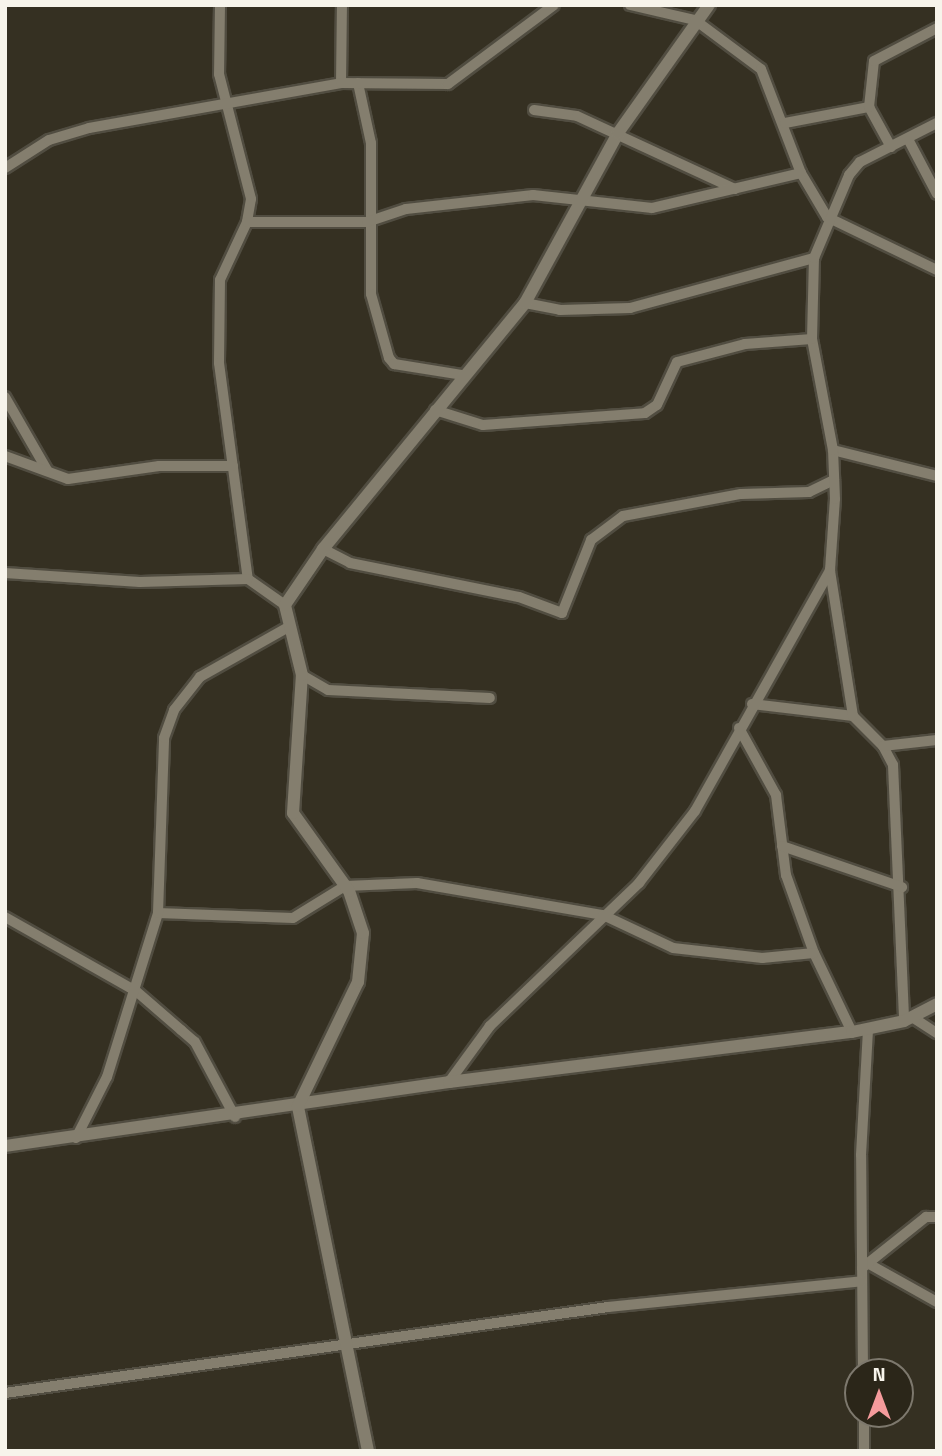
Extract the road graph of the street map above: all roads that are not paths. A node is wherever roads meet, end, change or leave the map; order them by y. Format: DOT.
graph roads {
  1 [pos="220,5"];
  2 [pos="342,5"];
  3 [pos="554,5"];
  4 [pos="631,5"];
  5 [pos="709,5"];
  6 [pos="695,20"];
  7 [pos="937,28"];
  8 [pos="341,83"];
  9 [pos="358,83"];
  10 [pos="230,101"];
  11 [pos="869,107"];
  12 [pos="534,110"];
  13 [pos="785,123"];
  14 [pos="937,123"];
  15 [pos="618,133"];
  16 [pos="908,139"];
  17 [pos="891,147"];
  18 [pos="5,168"];
  19 [pos="801,173"];
  20 [pos="735,189"];
  21 [pos="937,194"];
  22 [pos="578,199"];
  23 [pos="827,217"];
  24 [pos="247,222"];
  25 [pos="367,222"];
  26 [pos="814,258"];
  27 [pos="937,270"];
  28 [pos="525,303"];
  29 [pos="812,339"];
  30 [pos="463,375"];
  31 [pos="5,397"];
  32 [pos="435,410"];
  33 [pos="833,450"];
  34 [pos="5,456"];
  35 [pos="937,462"];
  36 [pos="233,466"];
  37 [pos="47,470"];
  38 [pos="934,475"];
  39 [pos="834,480"];
  40 [pos="323,549"];
  41 [pos="830,570"];
  42 [pos="5,573"];
  43 [pos="248,579"];
  44 [pos="285,605"];
  45 [pos="290,626"];
  46 [pos="302,675"];
  47 [pos="490,698"];
  48 [pos="752,704"];
  49 [pos="853,716"];
  50 [pos="739,728"];
  51 [pos="937,740"];
  52 [pos="883,746"];
  53 [pos="782,846"];
  54 [pos="345,886"];
  55 [pos="902,887"];
  56 [pos="158,913"];
  57 [pos="603,915"];
  58 [pos="5,917"];
  59 [pos="814,953"];
  60 [pos="136,991"];
  61 [pos="937,1004"];
  62 [pos="908,1019"];
  63 [pos="868,1029"];
  64 [pos="852,1032"];
  65 [pos="937,1033"];
  66 [pos="449,1082"];
  67 [pos="298,1107"];
  68 [pos="235,1117"];
  69 [pos="76,1138"];
  70 [pos="5,1146"];
  71 [pos="937,1217"];
  72 [pos="865,1266"];
  73 [pos="862,1281"];
  74 [pos="937,1302"];
  75 [pos="345,1345"];
  76 [pos="863,1358"];
  77 [pos="5,1393"];
  78 [pos="864,1428"];
  79 [pos="368,1451"];
  80 [pos="864,1451"];
  1 -- 10 [label="street"];
  2 -- 8 [label="street"];
  3 -- 9 [label="street"];
  4 -- 6 [label="street"];
  5 -- 6 [label="street"];
  6 -- 13 [label="street"];
  6 -- 15 [label="street"];
  7 -- 11 [label="street"];
  8 -- 9 [label="street"];
  8 -- 10 [label="street"];
  9 -- 25 [label="street"];
  10 -- 18 [label="street"];
  10 -- 24 [label="street"];
  11 -- 13 [label="street"];
  11 -- 17 [label="street"];
  12 -- 15 [label="street"];
  13 -- 19 [label="street"];
  14 -- 16 [label="street"];
  15 -- 20 [label="street"];
  15 -- 22 [label="street"];
  16 -- 17 [label="street"];
  16 -- 21 [label="street"];
  17 -- 23 [label="street"];
  19 -- 20 [label="street"];
  19 -- 23 [label="street"];
  20 -- 22 [label="street"];
  22 -- 25 [label="street"];
  22 -- 28 [label="street"];
  23 -- 26 [label="street"];
  23 -- 27 [label="street"];
  24 -- 25 [label="street"];
  24 -- 36 [label="street"];
  25 -- 30 [label="street"];
  26 -- 28 [label="street"];
  26 -- 29 [label="street"];
  28 -- 30 [label="street"];
  29 -- 32 [label="street"];
  29 -- 33 [label="street"];
  30 -- 32 [label="street"];
  31 -- 37 [label="street"];
  32 -- 40 [label="street"];
  33 -- 38 [label="street"];
  33 -- 39 [label="street"];
  34 -- 37 [label="street"];
  35 -- 38 [label="street"];
  36 -- 37 [label="street"];
  36 -- 43 [label="street"];
  39 -- 40 [label="street"];
  39 -- 41 [label="street"];
  40 -- 44 [label="street"];
  41 -- 48 [label="street"];
  41 -- 49 [label="street"];
  42 -- 43 [label="street"];
  43 -- 44 [label="street"];
  44 -- 45 [label="street"];
  45 -- 46 [label="street"];
  45 -- 56 [label="street"];
  46 -- 47 [label="street"];
  46 -- 54 [label="street"];
  48 -- 49 [label="street"];
  48 -- 50 [label="street"];
  49 -- 52 [label="street"];
  50 -- 53 [label="street"];
  50 -- 57 [label="street"];
  51 -- 52 [label="street"];
  52 -- 55 [label="street"];
  53 -- 55 [label="street"];
  53 -- 59 [label="street"];
  54 -- 56 [label="street"];
  54 -- 57 [label="street"];
  54 -- 67 [label="street"];
  55 -- 62 [label="street"];
  56 -- 60 [label="street"];
  57 -- 59 [label="street"];
  57 -- 66 [label="street"];
  58 -- 60 [label="street"];
  59 -- 64 [label="street"];
  60 -- 68 [label="street"];
  60 -- 69 [label="street"];
  61 -- 62 [label="street"];
  62 -- 63 [label="street"];
  62 -- 65 [label="street"];
  63 -- 64 [label="street"];
  63 -- 72 [label="street"];
  64 -- 66 [label="street"];
  66 -- 67 [label="street"];
  67 -- 68 [label="street"];
  67 -- 75 [label="street"];
  68 -- 69 [label="street"];
  69 -- 70 [label="street"];
  71 -- 72 [label="street"];
  72 -- 73 [label="street"];
  72 -- 74 [label="street"];
  73 -- 75 [label="street"];
  73 -- 76 [label="street"];
  75 -- 77 [label="street"];
  75 -- 79 [label="street"];
  78 -- 80 [label="street"];
}
